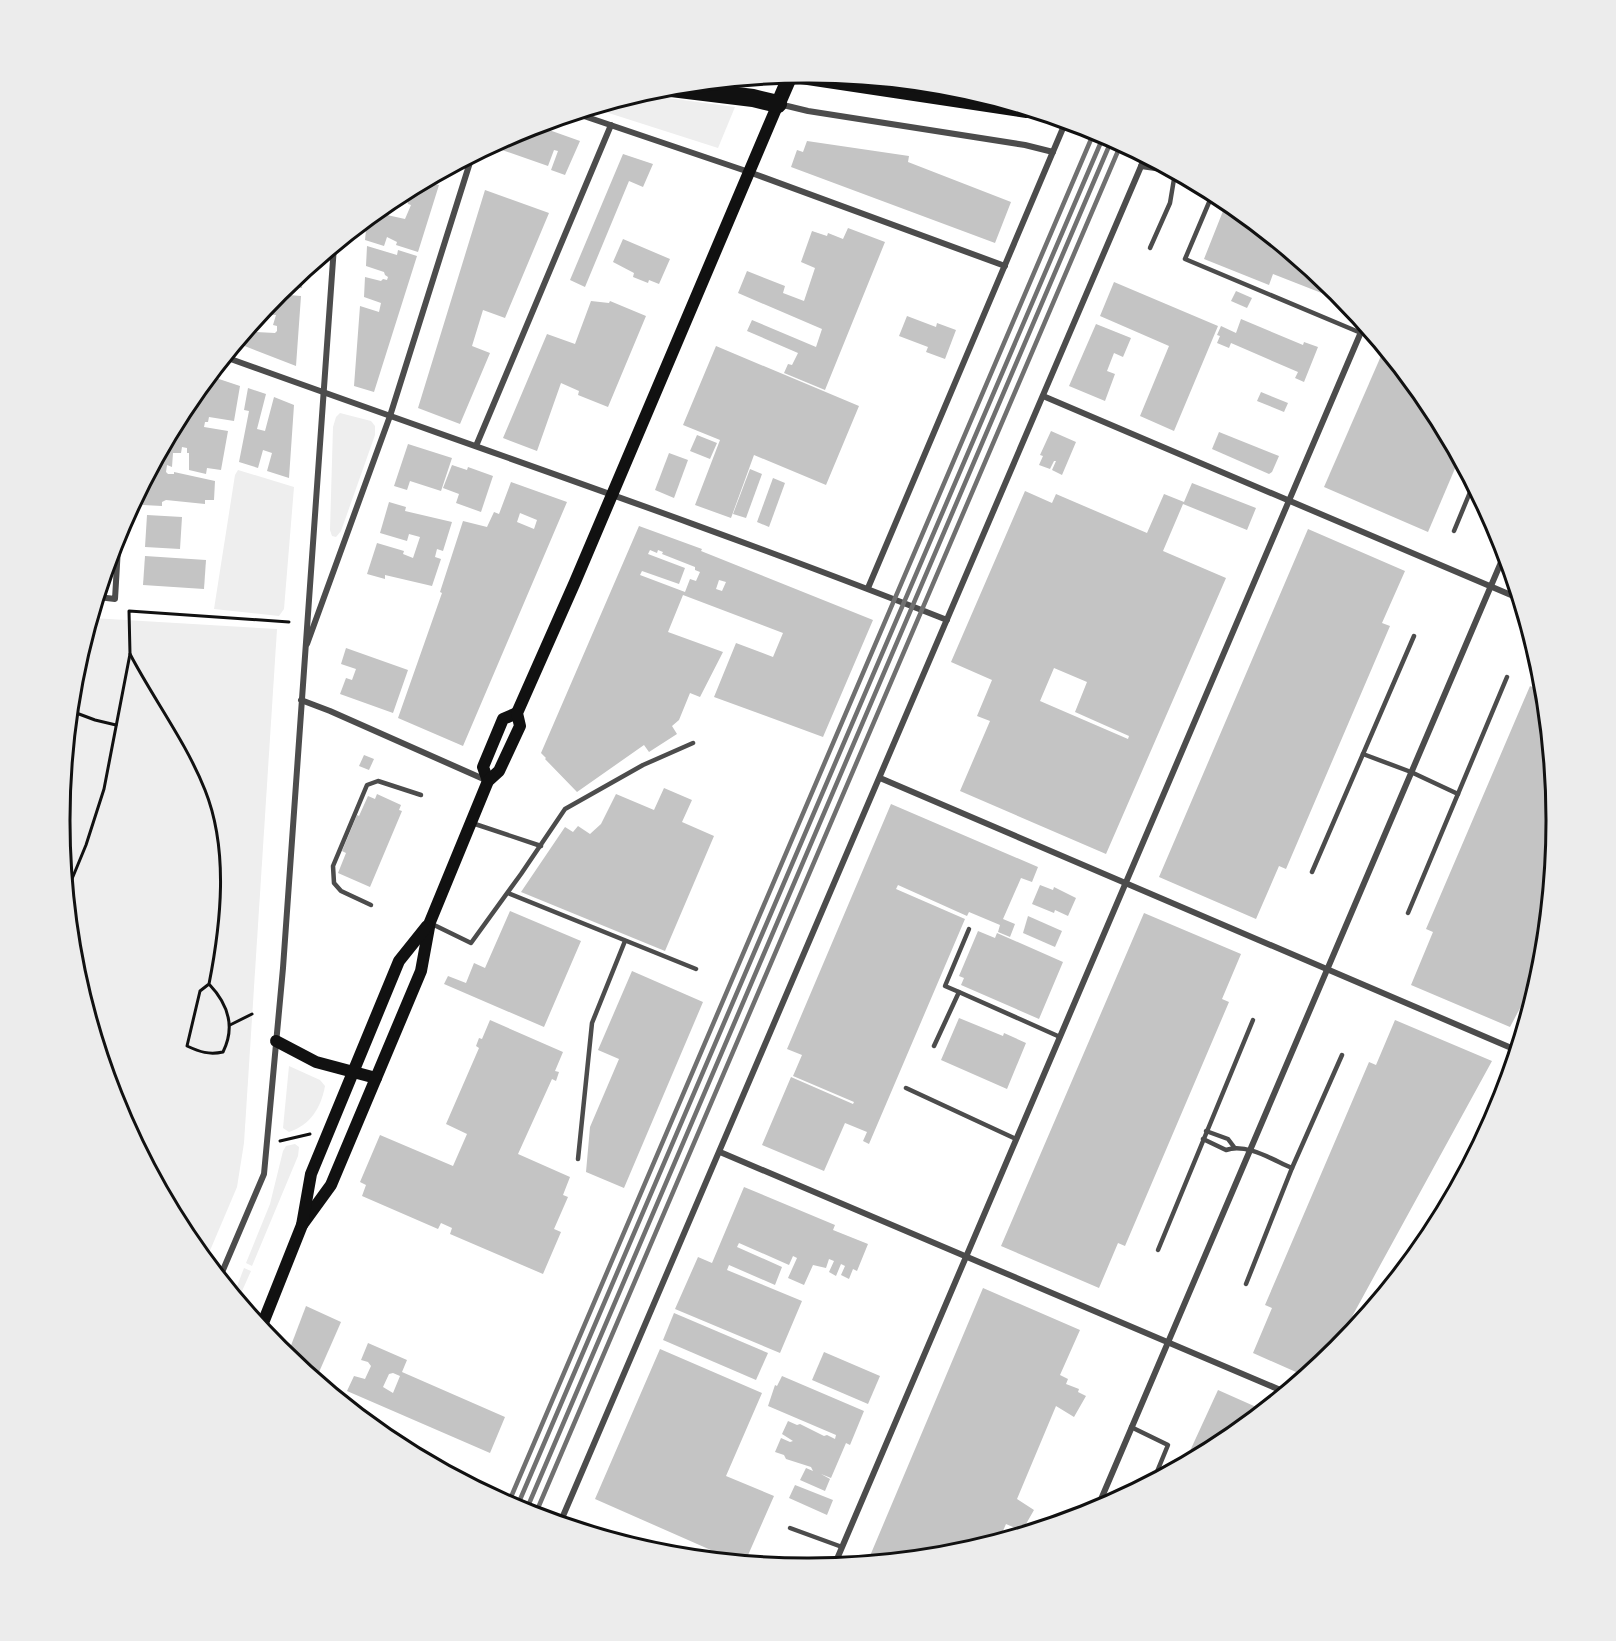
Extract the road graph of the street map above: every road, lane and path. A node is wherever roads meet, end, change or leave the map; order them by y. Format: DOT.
graph roads {
  1 [pos="788,84"];
  2 [pos="880,87"];
  3 [pos="698,91"];
  4 [pos="961,99"];
  5 [pos="778,104"];
  6 [pos="587,117"];
  7 [pos="611,125"];
  8 [pos="1063,129"];
  9 [pos="1053,152"];
  10 [pos="469,166"];
  11 [pos="1142,166"];
  12 [pos="1149,167"];
  13 [pos="749,172"];
  14 [pos="1174,180"];
  15 [pos="1209,202"];
  16 [pos="1150,248"];
  17 [pos="333,256"];
  18 [pos="1005,266"];
  19 [pos="1361,333"];
  20 [pos="233,360"];
  21 [pos="325,393"];
  22 [pos="1043,396"];
  23 [pos="390,416"];
  24 [pos="476,446"];
  25 [pos="612,494"];
  26 [pos="1469,494"];
  27 [pos="1289,501"];
  28 [pos="1454,531"];
  29 [pos="117,565"];
  30 [pos="1499,565"];
  31 [pos="1490,586"];
  32 [pos="868,588"];
  33 [pos="1509,594"];
  34 [pos="106,597"];
  35 [pos="947,620"];
  36 [pos="289,622"];
  37 [pos="1414,636"];
  38 [pos="304,651"];
  39 [pos="130,654"];
  40 [pos="1507,677"];
  41 [pos="301,700"];
  42 [pos="517,713"];
  43 [pos="79,714"];
  44 [pos="117,725"];
  45 [pos="693,742"];
  46 [pos="1363,754"];
  47 [pos="1411,772"];
  48 [pos="880,778"];
  49 [pos="488,781"];
  50 [pos="1458,794"];
  51 [pos="422,795"];
  52 [pos="472,823"];
  53 [pos="541,846"];
  54 [pos="1312,872"];
  55 [pos="73,877"];
  56 [pos="1125,884"];
  57 [pos="508,893"];
  58 [pos="371,904"];
  59 [pos="1408,913"];
  60 [pos="430,922"];
  61 [pos="969,929"];
  62 [pos="625,941"];
  63 [pos="696,969"];
  64 [pos="1327,970"];
  65 [pos="208,984"];
  66 [pos="959,992"];
  67 [pos="252,1014"];
  68 [pos="1253,1020"];
  69 [pos="230,1025"];
  70 [pos="1060,1037"];
  71 [pos="276,1041"];
  72 [pos="934,1046"];
  73 [pos="1509,1047"];
  74 [pos="1342,1055"];
  75 [pos="353,1072"];
  76 [pos="376,1078"];
  77 [pos="906,1088"];
  78 [pos="1206,1131"];
  79 [pos="310,1134"];
  80 [pos="1016,1139"];
  81 [pos="1203,1139"];
  82 [pos="280,1141"];
  83 [pos="1234,1147"];
  84 [pos="1250,1150"];
  85 [pos="720,1152"];
  86 [pos="578,1159"];
  87 [pos="1292,1168"];
  88 [pos="302,1225"];
  89 [pos="1158,1250"];
  90 [pos="966,1256"];
  91 [pos="223,1269"];
  92 [pos="1246,1284"];
  93 [pos="265,1318"];
  94 [pos="1168,1342"];
  95 [pos="1278,1389"];
  96 [pos="1131,1427"];
  97 [pos="1158,1469"];
  98 [pos="1102,1497"];
  99 [pos="563,1516"];
  100 [pos="790,1528"];
  101 [pos="842,1547"];
  102 [pos="838,1557"];
  1 -- 5 [label="main road"];
  2 -- 4 [label="highway"];
  3 -- 5 [label="highway"];
  5 -- 9 [label="street"];
  5 -- 13 [label="main road"];
  6 -- 7 [label="street"];
  7 -- 13 [label="street"];
  7 -- 24 [label="street"];
  8 -- 9 [label="street"];
  9 -- 18 [label="street"];
  10 -- 23 [label="street"];
  11 -- 12 [label="street"];
  11 -- 22 [label="street"];
  13 -- 18 [label="street"];
  13 -- 25 [label="main road"];
  14 -- 16 [label="lane"];
  15 -- 19 [label="lane"];
  17 -- 21 [label="street"];
  18 -- 32 [label="street"];
  19 -- 27 [label="street"];
  20 -- 21 [label="street"];
  21 -- 23 [label="street"];
  21 -- 38 [label="street"];
  22 -- 27 [label="street"];
  22 -- 35 [label="street"];
  23 -- 24 [label="street"];
  23 -- 38 [label="street"];
  24 -- 25 [label="street"];
  25 -- 32 [label="street"];
  25 -- 42 [label="main road"];
  26 -- 28 [label="lane"];
  27 -- 31 [label="street"];
  27 -- 56 [label="street"];
  29 -- 34 [label="street"];
  30 -- 31 [label="street"];
  31 -- 33 [label="street"];
  31 -- 47 [label="street"];
  32 -- 35 [label="street"];
  35 -- 48 [label="street"];
  36 -- 39 [label="path"];
  37 -- 46 [label="lane"];
  38 -- 41 [label="street"];
  39 -- 44 [label="path"];
  39 -- 65 [label="path"];
  40 -- 50 [label="lane"];
  41 -- 49 [label="street"];
  41 -- 71 [label="street"];
  42 -- 49 [label="main road"];
  42 -- 49 [label="main road"];
  43 -- 44 [label="path"];
  44 -- 55 [label="path"];
  45 -- 53 [label="lane"];
  46 -- 47 [label="lane"];
  46 -- 54 [label="lane"];
  47 -- 50 [label="lane"];
  47 -- 64 [label="street"];
  48 -- 56 [label="street"];
  48 -- 85 [label="street"];
  49 -- 52 [label="main road"];
  50 -- 59 [label="lane"];
  51 -- 58 [label="lane"];
  52 -- 53 [label="lane"];
  52 -- 60 [label="main road"];
  53 -- 57 [label="lane"];
  56 -- 64 [label="street"];
  56 -- 70 [label="street"];
  57 -- 60 [label="lane"];
  57 -- 62 [label="lane"];
  60 -- 75 [label="main road"];
  60 -- 76 [label="main road"];
  61 -- 66 [label="lane"];
  62 -- 63 [label="lane"];
  62 -- 86 [label="lane"];
  64 -- 73 [label="street"];
  64 -- 84 [label="street"];
  65 -- 69 [label="path"];
  65 -- 69 [label="path"];
  66 -- 70 [label="lane"];
  66 -- 72 [label="lane"];
  67 -- 69 [label="path"];
  68 -- 78 [label="lane"];
  70 -- 80 [label="street"];
  71 -- 75 [label="main road"];
  71 -- 91 [label="street"];
  74 -- 87 [label="lane"];
  75 -- 76 [label="main road"];
  75 -- 88 [label="main road"];
  76 -- 88 [label="main road"];
  77 -- 80 [label="lane"];
  78 -- 81 [label="lane"];
  78 -- 83 [label="lane"];
  79 -- 82 [label="path"];
  80 -- 90 [label="street"];
  81 -- 83 [label="lane"];
  81 -- 89 [label="lane"];
  83 -- 84 [label="lane"];
  84 -- 87 [label="lane"];
  84 -- 94 [label="street"];
  85 -- 90 [label="street"];
  85 -- 99 [label="street"];
  87 -- 92 [label="lane"];
  88 -- 93 [label="main road"];
  90 -- 94 [label="street"];
  90 -- 101 [label="street"];
  94 -- 95 [label="street"];
  94 -- 96 [label="street"];
  96 -- 97 [label="lane"];
  96 -- 98 [label="street"];
  100 -- 101 [label="lane"];
  101 -- 102 [label="street"];
}
